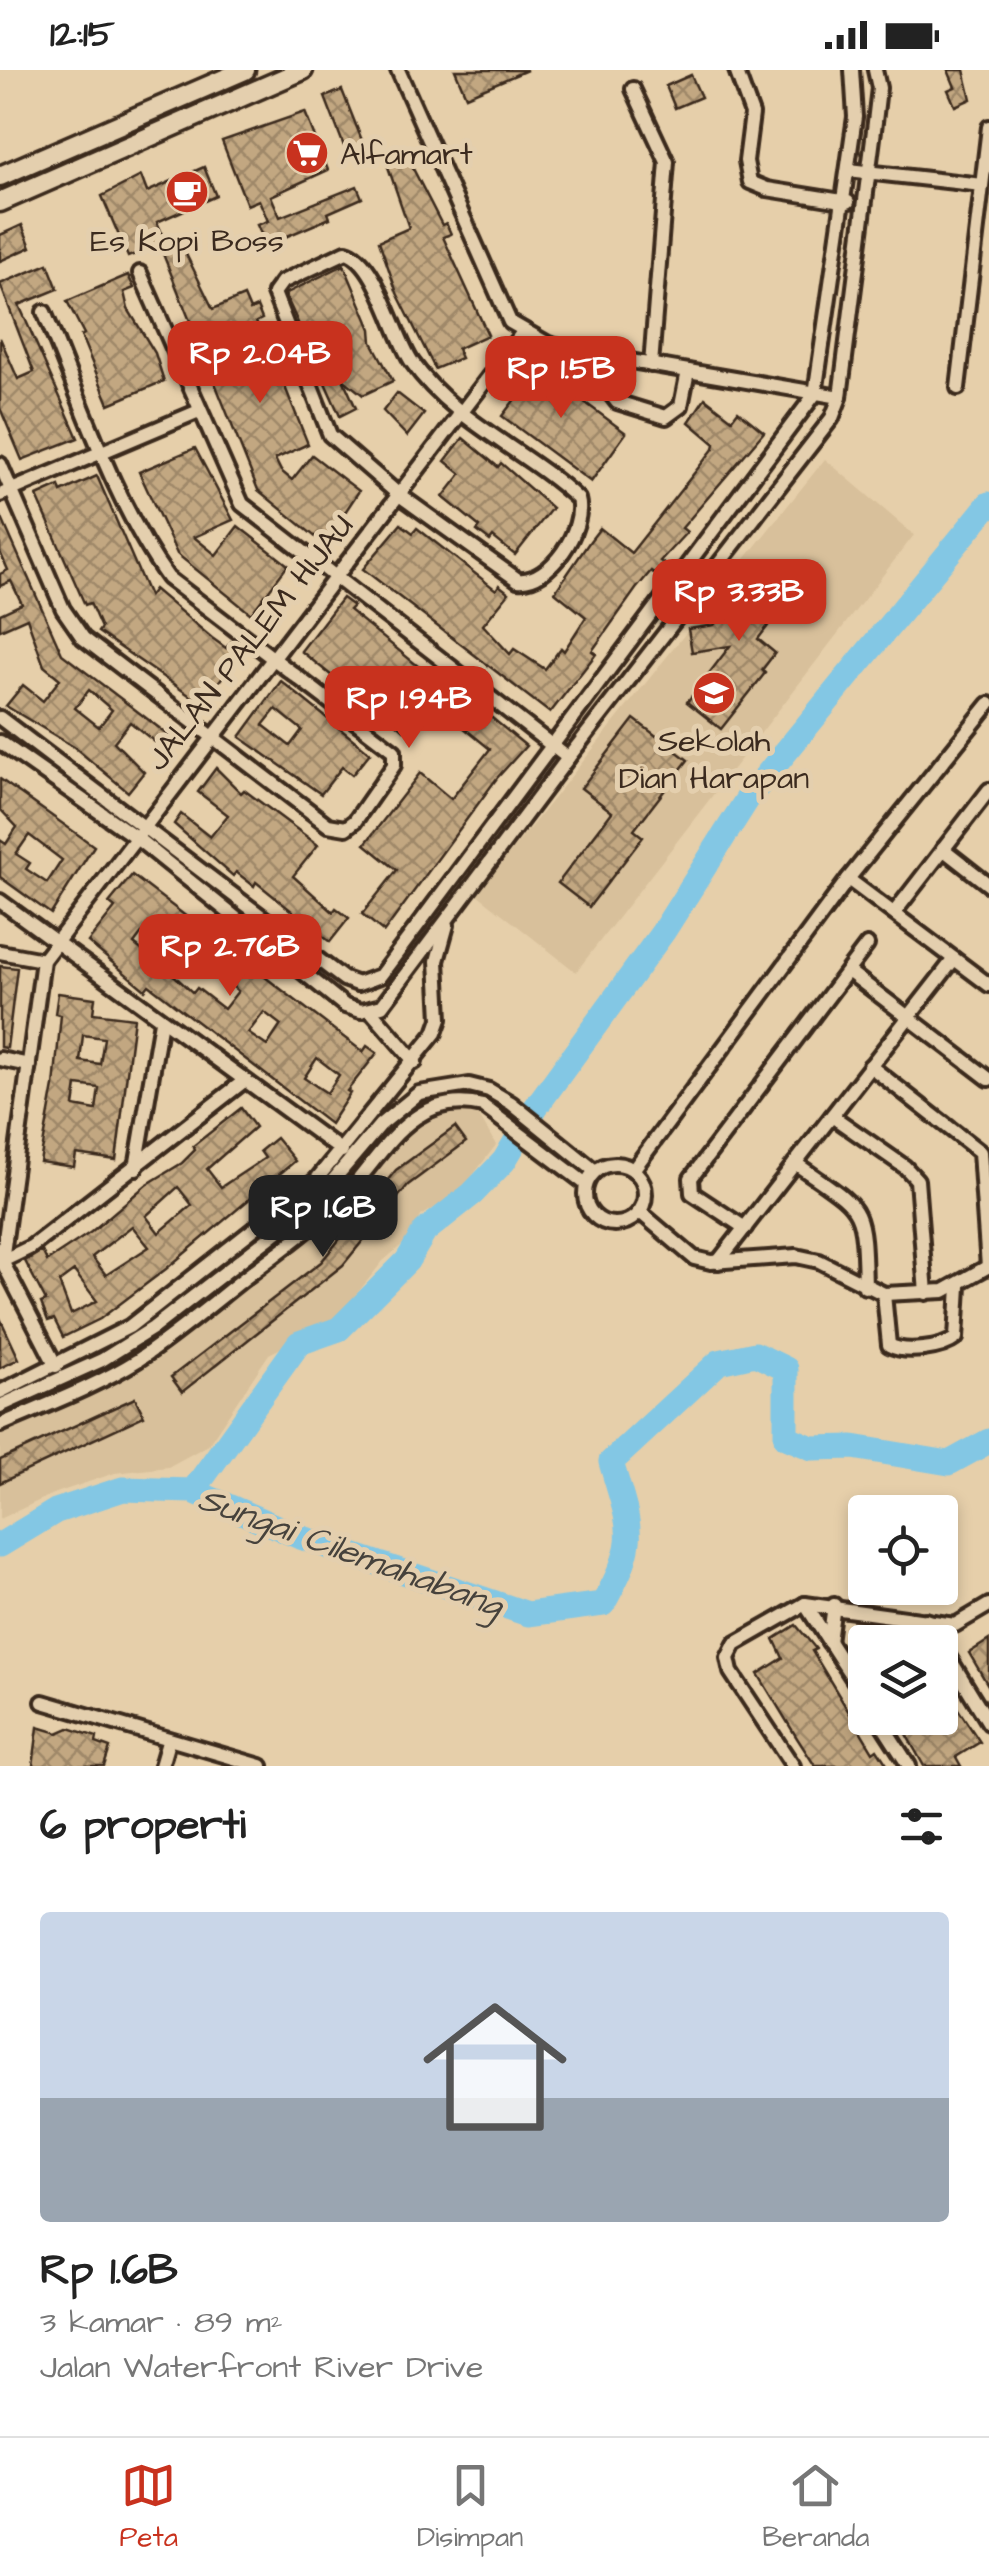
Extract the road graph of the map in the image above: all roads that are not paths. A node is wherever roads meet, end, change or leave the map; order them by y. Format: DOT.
graph roads {
  1 [pos="245,70"];
  2 [pos="304,70"];
  3 [pos="398,70"];
  4 [pos="736,70"];
  5 [pos="852,70"];
  6 [pos="876,70"];
  7 [pos="633,89"];
  8 [pos="989,127"];
  9 [pos="848,170"];
  10 [pos="868,171"];
  11 [pos="0,176"];
  12 [pos="982,185"];
  13 [pos="0,202"];
  14 [pos="844,202"];
  15 [pos="864,204"];
  16 [pos="140,274"];
  17 [pos="44,312"];
  18 [pos="523,332"];
  19 [pos="578,352"];
  20 [pos="651,365"];
  21 [pos="688,371"];
  22 [pos="958,388"];
  23 [pos="816,394"];
  24 [pos="840,397"];
  25 [pos="199,411"];
  26 [pos="461,413"];
  27 [pos="103,451"];
  28 [pos="0,464"];
  29 [pos="6,493"];
  30 [pos="398,494"];
  31 [pos="334,577"];
  32 [pos="273,656"];
  33 [pos="989,704"];
  34 [pos="0,718"];
  35 [pos="213,734"];
  36 [pos="0,742"];
  37 [pos="550,747"];
  38 [pos="568,758"];
  39 [pos="989,790"];
  40 [pos="143,824"];
  41 [pos="134,836"];
  42 [pos="943,850"];
  43 [pos="848,879"];
  44 [pos="989,885"];
  45 [pos="0,901"];
  46 [pos="894,913"];
  47 [pos="449,918"];
  48 [pos="54,944"];
  49 [pos="867,946"];
  50 [pos="0,952"];
  51 [pos="954,959"];
  52 [pos="43,960"];
  53 [pos="848,971"];
  54 [pos="989,986"];
  55 [pos="366,1011"];
  56 [pos="908,1017"];
  57 [pos="161,1021"];
  58 [pos="0,1059"];
  59 [pos="415,1062"];
  60 [pos="29,1065"];
  61 [pos="870,1066"];
  62 [pos="989,1079"];
  63 [pos="244,1081"];
  64 [pos="832,1116"];
  65 [pos="342,1151"];
  66 [pos="795,1163"];
  67 [pos="7,1164"];
  68 [pos="136,1168"];
  69 [pos="633,1170"];
  70 [pos="590,1178"];
  71 [pos="640,1212"];
  72 [pos="8,1225"];
  73 [pos="745,1228"];
  74 [pos="31,1248"];
  75 [pos="1,1261"];
  76 [pos="718,1262"];
  77 [pos="988,1267"];
  78 [pos="959,1286"];
  79 [pos="865,1287"];
  80 [pos="926,1292"];
  81 [pos="884,1294"];
  82 [pos="56,1366"];
  83 [pos="0,1392"];
  84 [pos="0,1406"];
  85 [pos="0,1425"];
  86 [pos="806,1604"];
  87 [pos="834,1605"];
  88 [pos="989,1605"];
  89 [pos="926,1620"];
  90 [pos="929,1625"];
  91 [pos="955,1625"];
  92 [pos="830,1642"];
  93 [pos="958,1670"];
  94 [pos="848,1671"];
  95 [pos="43,1702"];
  96 [pos="989,1723"];
  97 [pos="889,1735"];
  98 [pos="168,1742"];
  99 [pos="162,1766"];
  100 [pos="261,1766"];
  101 [pos="793,1766"];
  102 [pos="909,1766"];
  1 -- 11 [label="street"];
  2 -- 13 [label="street"];
  3 -- 18 [label="street"];
  4 -- 14 [label="street"];
  5 -- 9 [label="street"];
  6 -- 10 [label="street"];
  7 -- 20 [label="street"];
  8 -- 12 [label="street"];
  9 -- 10 [label="street"];
  9 -- 14 [label="street"];
  10 -- 12 [label="street"];
  10 -- 15 [label="street"];
  12 -- 22 [label="street"];
  14 -- 15 [label="street"];
  14 -- 23 [label="street"];
  15 -- 24 [label="street"];
  16 -- 25 [label="street"];
  17 -- 27 [label="street"];
  18 -- 19 [label="street"];
  18 -- 26 [label="street, JALAN PALEM HIJAU"];
  19 -- 20 [label="street"];
  19 -- 21 [label="street"];
  20 -- 21 [label="street"];
  21 -- 23 [label="street"];
  23 -- 24 [label="street"];
  23 -- 37 [label="street"];
  24 -- 38 [label="street"];
  25 -- 27 [label="street"];
  25 -- 31 [label="street"];
  26 -- 30 [label="street, JALAN PALEM HIJAU"];
  26 -- 30 [label="street"];
  26 -- 30 [label="street"];
  27 -- 29 [label="street"];
  27 -- 32 [label="street"];
  28 -- 29 [label="street"];
  29 -- 35 [label="street"];
  30 -- 31 [label="street, JALAN PALEM HIJAU"];
  31 -- 32 [label="street, JALAN PALEM HIJAU"];
  31 -- 37 [label="street"];
  32 -- 35 [label="street, JALAN PALEM HIJAU"];
  32 -- 35 [label="street"];
  33 -- 43 [label="street"];
  34 -- 40 [label="street"];
  35 -- 40 [label="street, JALAN PALEM HIJAU"];
  36 -- 41 [label="street"];
  37 -- 38 [label="street"];
  37 -- 40 [label="street"];
  38 -- 47 [label="street"];
  39 -- 42 [label="street"];
  40 -- 41 [label="street, JALAN PALEM HIJAU"];
  41 -- 48 [label="street, JALAN PALEM HIJAU"];
  41 -- 55 [label="street"];
  42 -- 44 [label="street"];
  42 -- 46 [label="street"];
  43 -- 46 [label="street"];
  43 -- 69 [label="street"];
  45 -- 48 [label="street"];
  46 -- 51 [label="street"];
  47 -- 55 [label="street"];
  47 -- 59 [label="street"];
  48 -- 52 [label="street, JALAN PALEM HIJAU"];
  48 -- 57 [label="street"];
  49 -- 53 [label="street"];
  50 -- 52 [label="street"];
  51 -- 54 [label="street"];
  51 -- 56 [label="street"];
  52 -- 60 [label="street"];
  53 -- 56 [label="street"];
  53 -- 73 [label="street"];
  55 -- 59 [label="street"];
  56 -- 61 [label="street"];
  56 -- 62 [label="street"];
  57 -- 63 [label="street"];
  57 -- 68 [label="street"];
  58 -- 60 [label="street"];
  59 -- 65 [label="street"];
  60 -- 67 [label="street"];
  61 -- 64 [label="street"];
  61 -- 77 [label="street"];
  63 -- 65 [label="street"];
  63 -- 68 [label="street"];
  64 -- 66 [label="street"];
  64 -- 80 [label="street"];
  65 -- 82 [label="street"];
  66 -- 73 [label="street"];
  66 -- 79 [label="street"];
  67 -- 72 [label="street"];
  68 -- 74 [label="street"];
  69 -- 70 [label="street"];
  69 -- 71 [label="street"];
  70 -- 71 [label="street"];
  70 -- 84 [label="street"];
  70 -- 85 [label="street"];
  71 -- 76 [label="street"];
  72 -- 74 [label="street"];
  72 -- 75 [label="street"];
  73 -- 76 [label="street"];
  74 -- 75 [label="street"];
  75 -- 82 [label="street"];
  76 -- 79 [label="street"];
  77 -- 78 [label="street"];
  78 -- 80 [label="street"];
  78 -- 81 [label="street"];
  79 -- 81 [label="street"];
  80 -- 81 [label="street"];
  82 -- 83 [label="street"];
  86 -- 87 [label="street"];
  86 -- 92 [label="street"];
  86 -- 101 [label="street"];
  87 -- 89 [label="street"];
  87 -- 92 [label="street"];
  88 -- 91 [label="street"];
  89 -- 90 [label="street"];
  89 -- 91 [label="street"];
  92 -- 94 [label="street"];
  93 -- 96 [label="street"];
  95 -- 98 [label="street"];
  97 -- 102 [label="street"];
  98 -- 99 [label="street"];
  98 -- 100 [label="street"];
}
